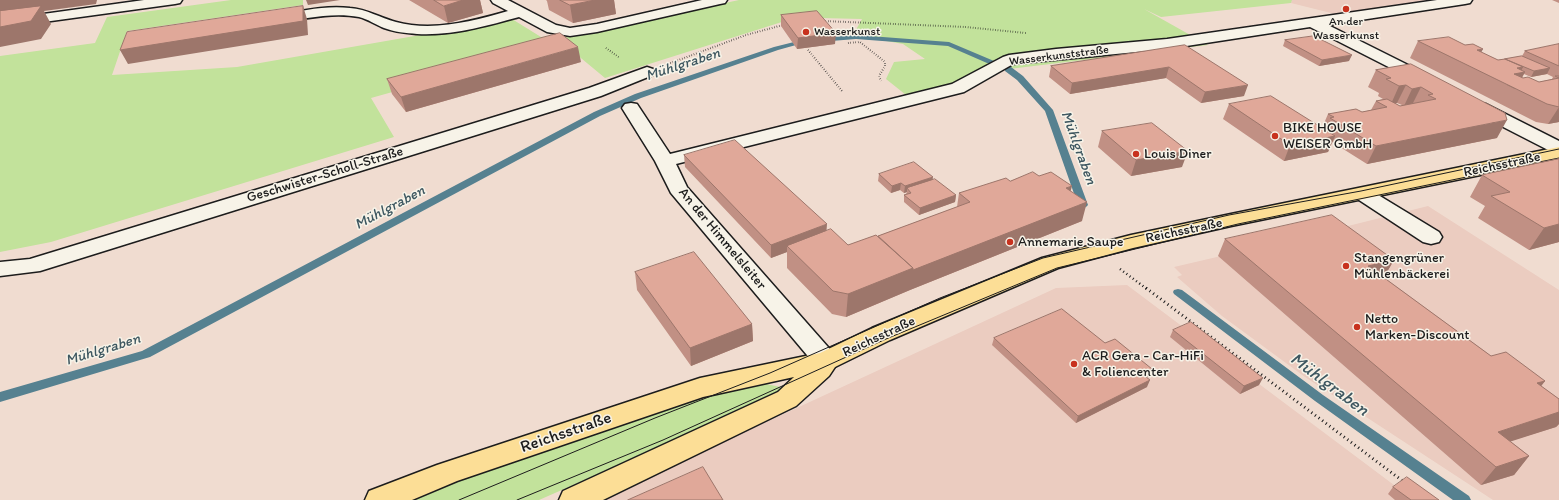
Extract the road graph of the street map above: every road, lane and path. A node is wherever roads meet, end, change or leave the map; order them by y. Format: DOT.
graph roads {
  1 [pos="175,0"];
  2 [pos="498,0"];
  3 [pos="720,0"];
  4 [pos="1465,0"];
  5 [pos="146,2"];
  6 [pos="520,12"];
  7 [pos="265,20"];
  8 [pos="818,21"];
  9 [pos="1311,22"];
  10 [pos="0,24"];
  11 [pos="788,24"];
  12 [pos="590,29"];
  13 [pos="1032,34"];
  14 [pos="848,44"];
  15 [pos="808,50"];
  16 [pos="644,73"];
  17 [pos="881,81"];
  18 [pos="1438,86"];
  19 [pos="842,91"];
  20 [pos="1467,101"];
  21 [pos="631,108"];
  22 [pos="1559,148"];
  23 [pos="1559,153"];
  24 [pos="665,161"];
  25 [pos="1363,194"];
  26 [pos="1431,238"];
  27 [pos="1096,251"];
  28 [pos="0,269"];
  29 [pos="826,361"];
  30 [pos="1406,484"];
  31 [pos="380,500"];
  32 [pos="574,500"];
  1 -- 5 [label="street"];
  2 -- 6 [label="street"];
  3 -- 12 [label="street"];
  4 -- 9 [label="street, Wasserkunststraße"];
  5 -- 10 [label="street"];
  6 -- 7 [label="street"];
  6 -- 12 [label="street"];
  8 -- 13 [label="path"];
  9 -- 18 [label="street"];
  9 -- 24 [label="street, Wasserkunststraße"];
  11 -- 16 [label="path"];
  12 -- 16 [label="path"];
  14 -- 17 [label="path"];
  15 -- 19 [label="path"];
  16 -- 28 [label="street, Geschwister-Scholl-Straße"];
  20 -- 22 [label="street"];
  21 -- 24 [label="street, An der Himmelsleiter"];
  23 -- 25 [label="main road, Reichsstraße"];
  24 -- 29 [label="street, An der Himmelsleiter"];
  25 -- 26 [label="street"];
  25 -- 27 [label="main road, Reichsstraße"];
  27 -- 29 [label="main road, Reichsstraße"];
  27 -- 30 [label="path"];
  29 -- 31 [label="main road, Reichsstraße"];
  29 -- 32 [label="main road, Reichsstraße"];
}
